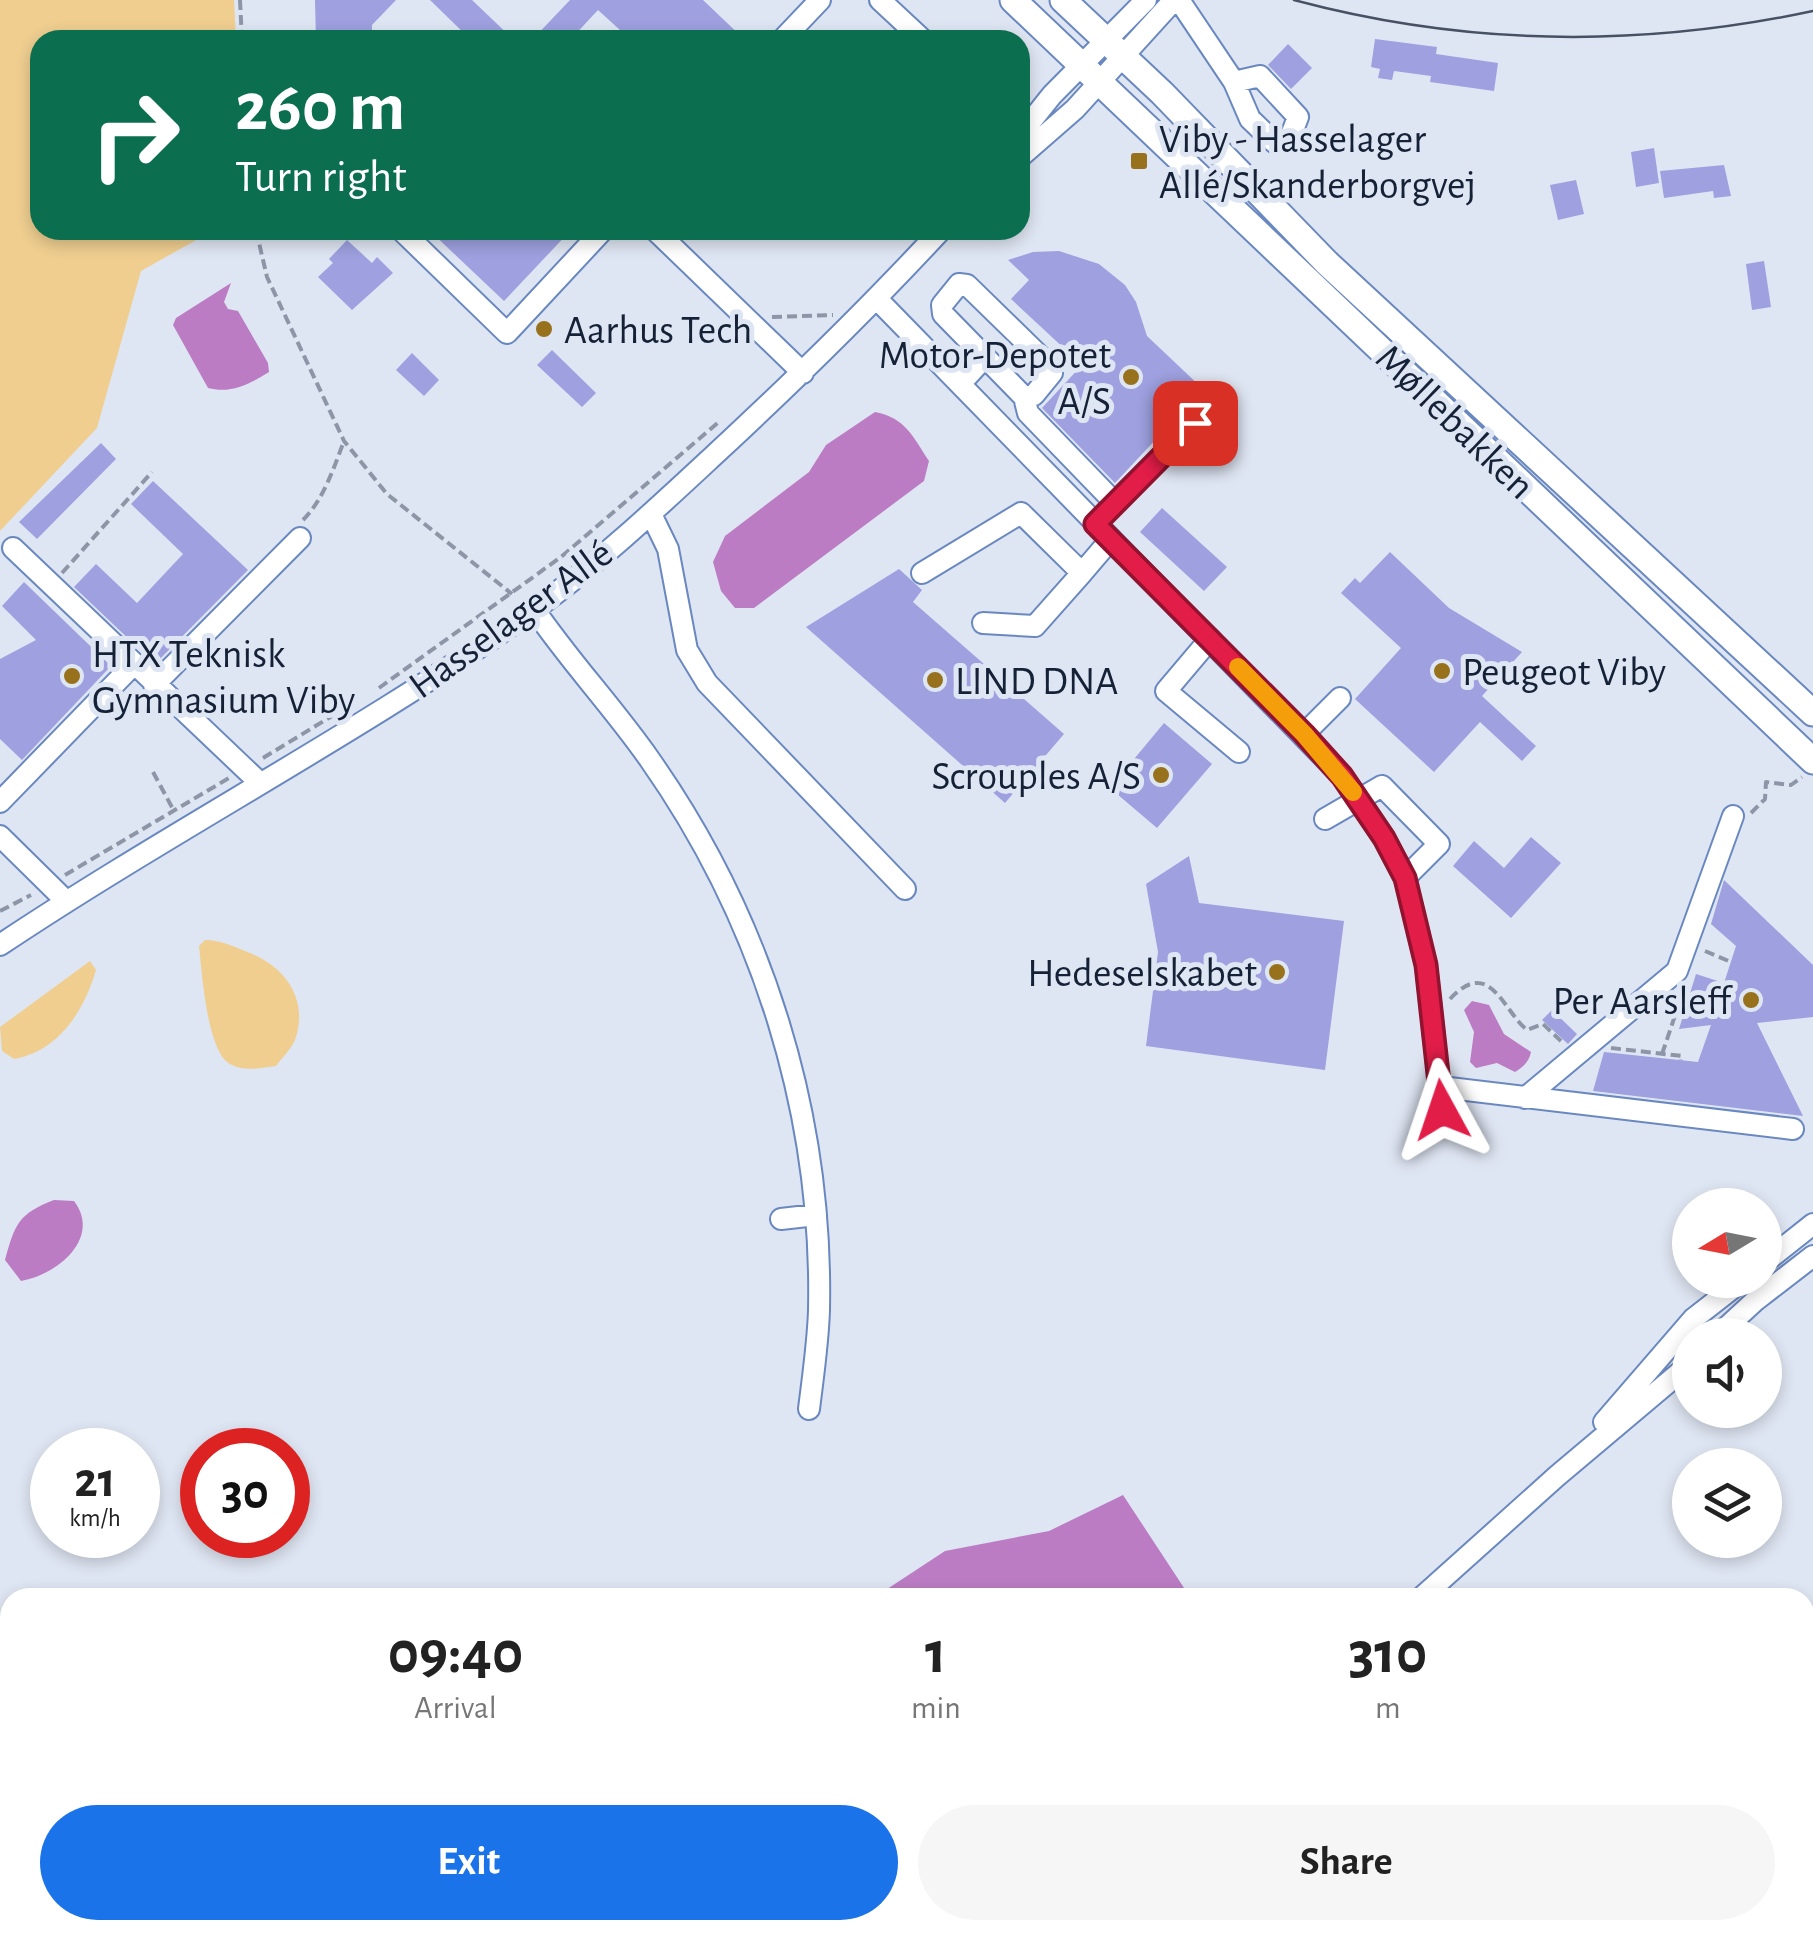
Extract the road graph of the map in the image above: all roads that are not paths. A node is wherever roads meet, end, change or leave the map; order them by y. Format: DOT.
graph roads {
  1 [pos="820,0"];
  2 [pos="880,0"];
  3 [pos="1013,0"];
  4 [pos="1063,0"];
  5 [pos="1146,0"];
  6 [pos="1176,0"];
  7 [pos="792,30"];
  8 [pos="912,30"];
  9 [pos="1114,48"];
  10 [pos="1090,74"];
  11 [pos="1234,82"];
  12 [pos="1030,123"];
  13 [pos="1030,148"];
  14 [pos="411,240"];
  15 [pos="594,240"];
  16 [pos="665,240"];
  17 [pos="932,240"];
  18 [pos="877,299"];
  19 [pos="985,357"];
  20 [pos="803,373"];
  21 [pos="960,384"];
  22 [pos="1024,397"];
  23 [pos="1195,423"];
  24 [pos="1115,503"];
  25 [pos="651,514"];
  26 [pos="1095,524"];
  27 [pos="300,538"];
  28 [pos="1111,539"];
  29 [pos="12,548"];
  30 [pos="922,573"];
  31 [pos="1082,573"];
  32 [pos="530,612"];
  33 [pos="983,623"];
  34 [pos="1210,639"];
  35 [pos="133,665"];
  36 [pos="154,685"];
  37 [pos="1340,698"];
  38 [pos="1813,713"];
  39 [pos="1304,734"];
  40 [pos="1239,752"];
  41 [pos="1813,762"];
  42 [pos="253,776"];
  43 [pos="0,802"];
  44 [pos="1359,802"];
  45 [pos="1737,819"];
  46 [pos="1325,820"];
  47 [pos="0,836"];
  48 [pos="1405,878"];
  49 [pos="905,888"];
  50 [pos="66,901"];
  51 [pos="0,945"];
  52 [pos="1442,1087"];
  53 [pos="1525,1098"];
  54 [pos="1442,1110"];
  55 [pos="1793,1129"];
  56 [pos="816,1215"];
  57 [pos="782,1219"];
  58 [pos="1813,1224"];
  59 [pos="1782,1249"];
  60 [pos="1813,1256"];
  61 [pos="1813,1273"];
  62 [pos="1721,1298"];
  63 [pos="1738,1318"];
  64 [pos="1752,1318"];
  65 [pos="1672,1377"];
  66 [pos="809,1409"];
  67 [pos="1557,1476"];
  68 [pos="1432,1588"];
  1 -- 7 [label="street"];
  2 -- 8 [label="street"];
  3 -- 10 [label="main road, Møllebakken"];
  4 -- 9 [label="main road, Møllebakken"];
  5 -- 9 [label="street"];
  6 -- 9 [label="street"];
  6 -- 11 [label="street"];
  9 -- 10 [label="street"];
  9 -- 38 [label="main road, Møllebakken"];
  10 -- 12 [label="street"];
  10 -- 13 [label="street"];
  10 -- 41 [label="main road, Møllebakken"];
  14 -- 15 [label="street"];
  16 -- 20 [label="street"];
  17 -- 18 [label="street, Hasselager Allé"];
  18 -- 20 [label="street, Hasselager Allé"];
  18 -- 21 [label="street"];
  19 -- 21 [label="street"];
  19 -- 22 [label="street"];
  19 -- 22 [label="street"];
  20 -- 25 [label="street, Hasselager Allé"];
  21 -- 26 [label="street"];
  22 -- 24 [label="street"];
  23 -- 24 [label="street"];
  24 -- 26 [label="street"];
  25 -- 32 [label="street, Hasselager Allé"];
  25 -- 49 [label="street"];
  26 -- 28 [label="street"];
  27 -- 36 [label="street"];
  28 -- 31 [label="street"];
  28 -- 34 [label="street"];
  29 -- 35 [label="street"];
  30 -- 31 [label="street"];
  31 -- 33 [label="street"];
  32 -- 42 [label="street, Hasselager Allé"];
  32 -- 56 [label="street"];
  34 -- 39 [label="street"];
  34 -- 40 [label="street"];
  35 -- 36 [label="street"];
  35 -- 43 [label="street"];
  36 -- 42 [label="street"];
  37 -- 39 [label="street"];
  39 -- 44 [label="street"];
  42 -- 50 [label="street, Hasselager Allé"];
  44 -- 46 [label="street"];
  44 -- 48 [label="street"];
  44 -- 48 [label="street"];
  45 -- 53 [label="street"];
  47 -- 50 [label="street"];
  48 -- 52 [label="street"];
  50 -- 51 [label="street, Hasselager Allé"];
  52 -- 53 [label="street"];
  52 -- 54 [label="street"];
  53 -- 55 [label="street"];
  56 -- 57 [label="street"];
  56 -- 66 [label="street"];
  58 -- 59 [label="street"];
  60 -- 63 [label="street"];
  61 -- 64 [label="street"];
  62 -- 67 [label="street"];
  65 -- 67 [label="street"];
  67 -- 68 [label="street"];
}
